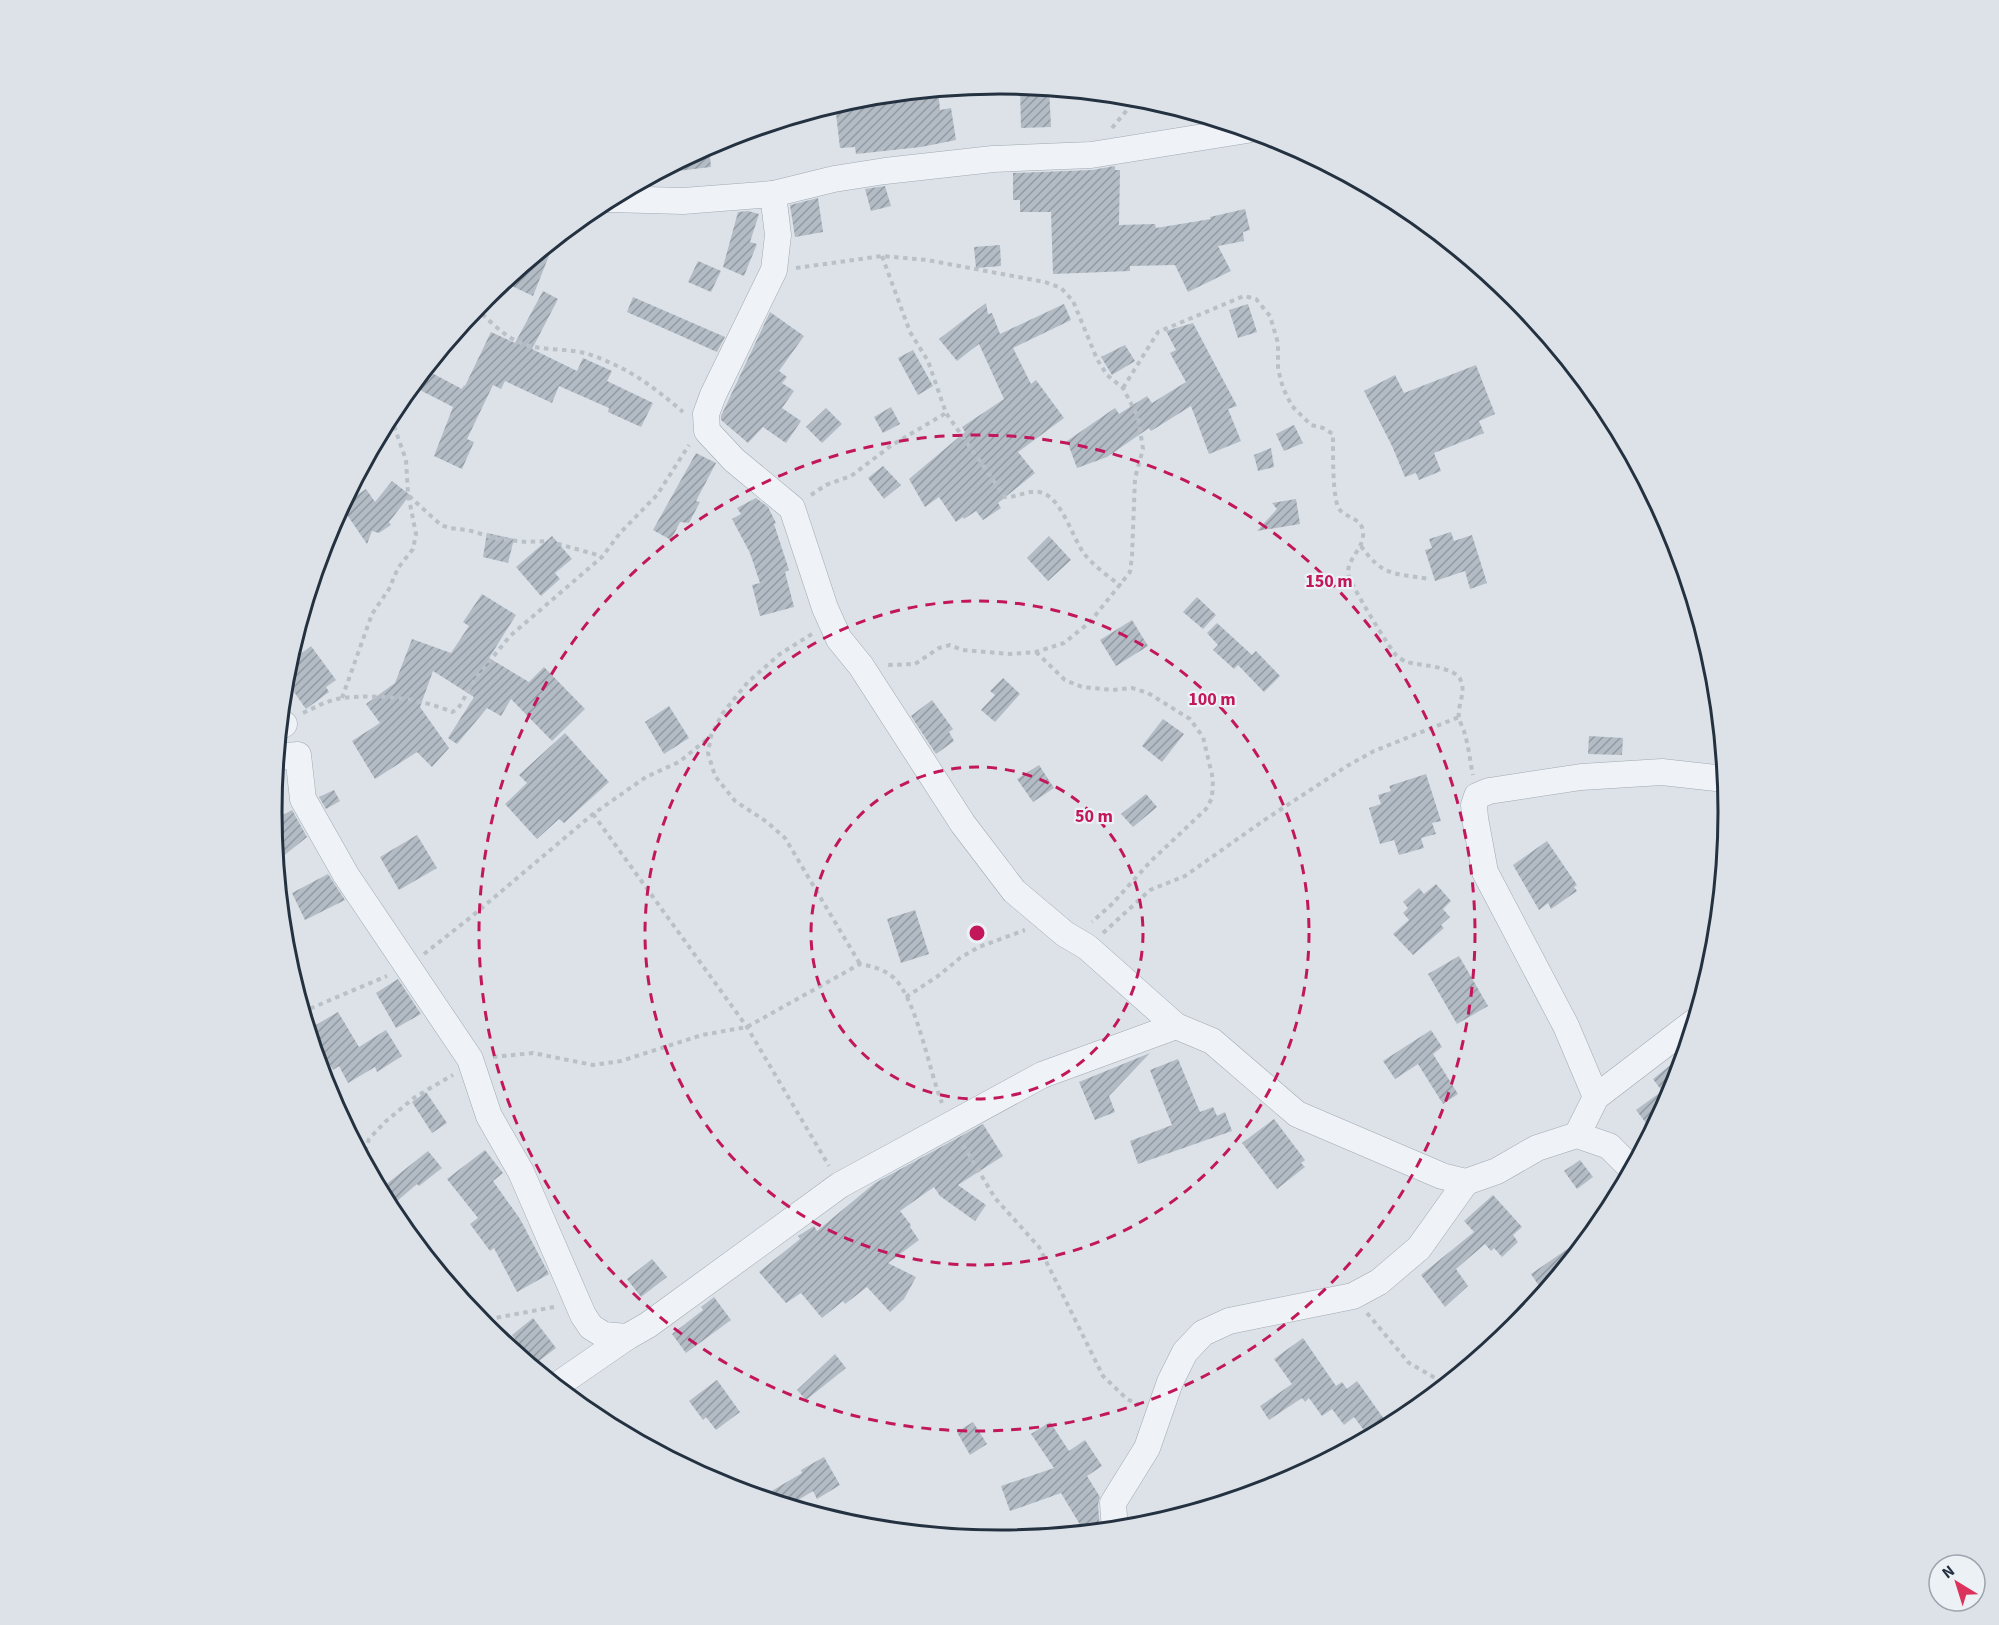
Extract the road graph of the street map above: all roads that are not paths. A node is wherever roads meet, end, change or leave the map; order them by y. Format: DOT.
graph roads {
  1 [pos="1229,133"];
  2 [pos="773,194"];
  3 [pos="627,199"];
  4 [pos="284,756"];
  5 [pos="1717,778"];
  6 [pos="1176,1026"];
  7 [pos="1683,1031"];
  8 [pos="1596,1097"];
  9 [pos="1577,1135"];
  10 [pos="1626,1162"];
  11 [pos="1466,1182"];
  12 [pos="627,1337"];
  13 [pos="562,1382"];
  14 [pos="1114,1521"];
  1 -- 2 [label="street"];
  2 -- 3 [label="street"];
  2 -- 6 [label="street"];
  4 -- 12 [label="street"];
  5 -- 8 [label="street"];
  6 -- 11 [label="street"];
  6 -- 12 [label="street"];
  7 -- 8 [label="street"];
  8 -- 9 [label="street"];
  9 -- 10 [label="street"];
  9 -- 11 [label="street"];
  11 -- 14 [label="street"];
  12 -- 13 [label="street"];
}
